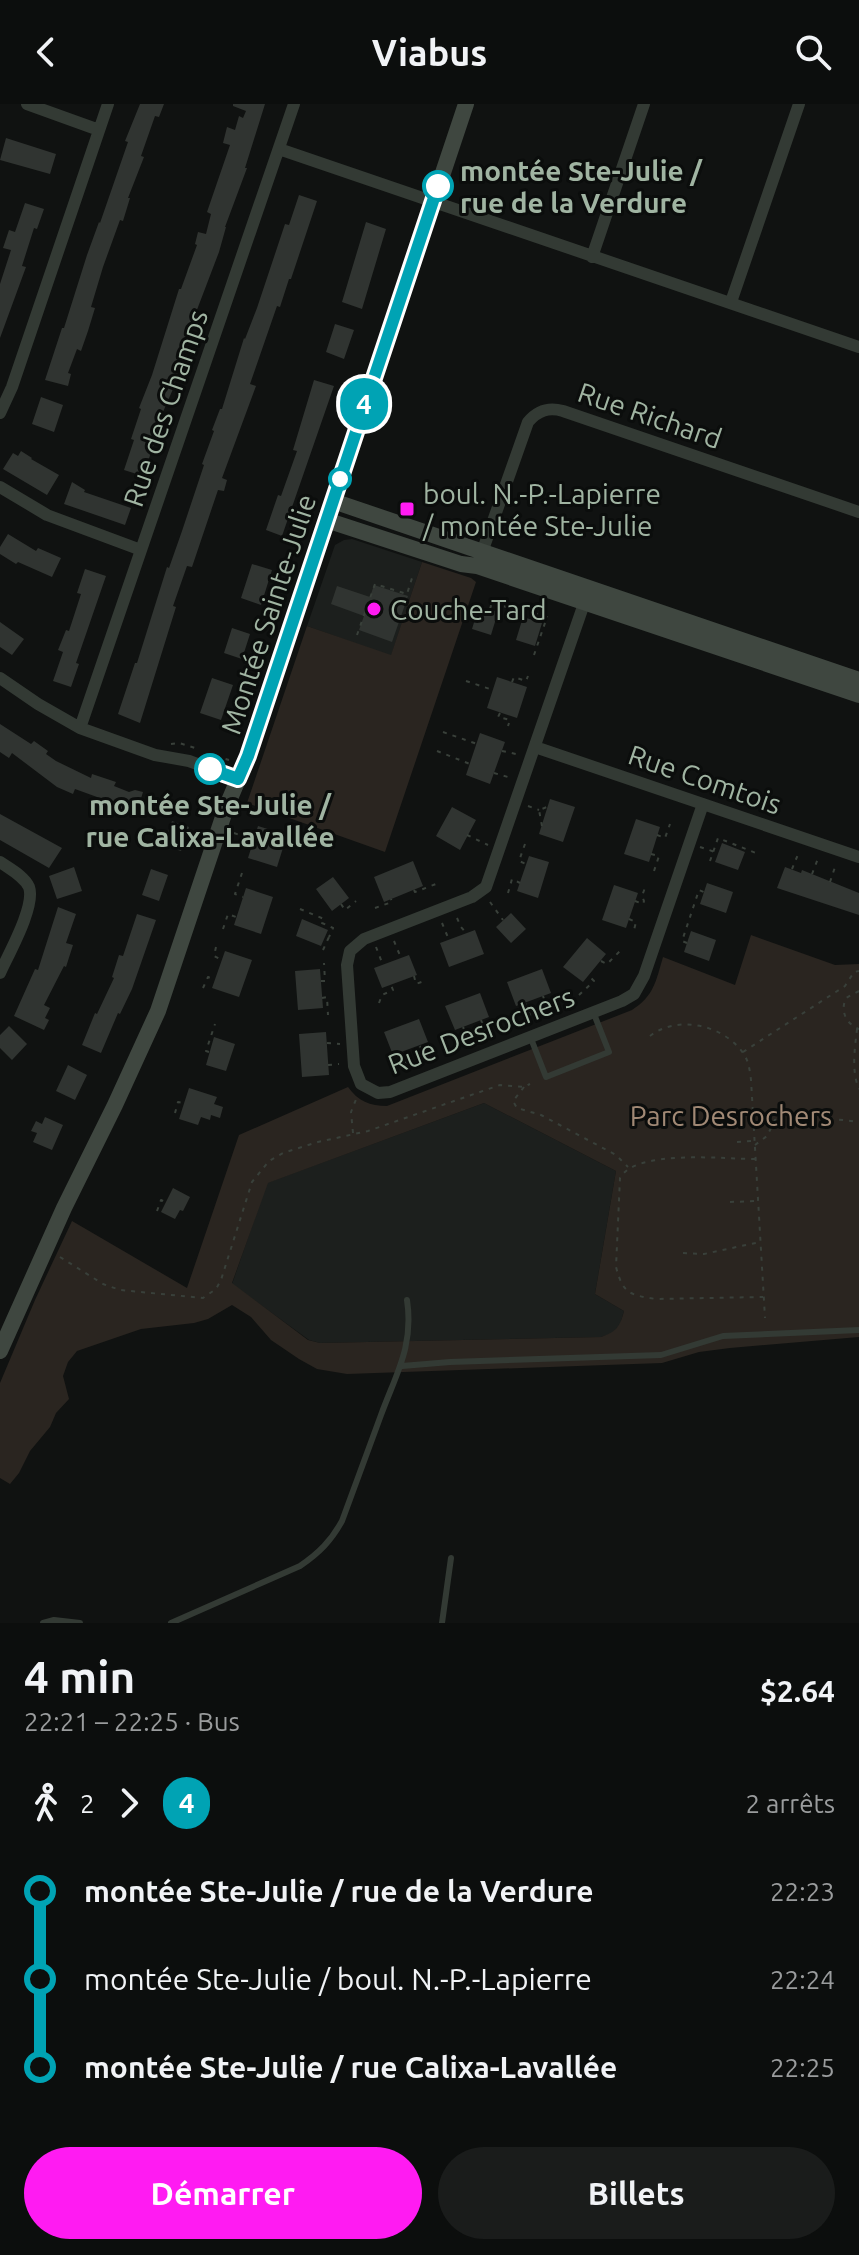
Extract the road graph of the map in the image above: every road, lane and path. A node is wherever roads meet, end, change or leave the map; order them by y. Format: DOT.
graph roads {
  1 [pos="27,104"];
  2 [pos="108,104"];
  3 [pos="294,104"];
  4 [pos="466,104"];
  5 [pos="644,104"];
  6 [pos="799,104"];
  7 [pos="99,130"];
  8 [pos="279,149"];
  9 [pos="433,201"];
  10 [pos="592,257"];
  11 [pos="731,302"];
  12 [pos="859,347"];
  13 [pos="0,413"];
  14 [pos="0,487"];
  15 [pos="333,501"];
  16 [pos="859,512"];
  17 [pos="326,520"];
  18 [pos="141,550"];
  19 [pos="480,560"];
  20 [pos="412,578"];
  21 [pos="586,595"];
  22 [pos="539,599"];
  23 [pos="509,608"];
  24 [pos="490,609"];
  25 [pos="534,613"];
  26 [pos="531,619"];
  27 [pos="357,635"];
  28 [pos="534,655"];
  29 [pos="528,676"];
  30 [pos="0,678"];
  31 [pos="859,680"];
  32 [pos="466,681"];
  33 [pos="512,682"];
  34 [pos="493,690"];
  35 [pos="859,695"];
  36 [pos="500,713"];
  37 [pos="508,726"];
  38 [pos="80,728"];
  39 [pos="443,732"];
  40 [pos="477,744"];
  41 [pos="535,747"];
  42 [pos="437,751"];
  43 [pos="502,751"];
  44 [pos="520,755"];
  45 [pos="470,764"];
  46 [pos="494,773"];
  47 [pos="238,779"];
  48 [pos="512,779"];
  49 [pos="703,804"];
  50 [pos="547,807"];
  51 [pos="670,824"];
  52 [pos="542,826"];
  53 [pos="234,833"];
  54 [pos="467,835"];
  55 [pos="657,835"];
  56 [pos="254,840"];
  57 [pos="525,844"];
  58 [pos="490,846"];
  59 [pos="700,847"];
  60 [pos="801,848"];
  61 [pos="713,851"];
  62 [pos="718,853"];
  63 [pos="756,853"];
  64 [pos="651,854"];
  65 [pos="820,854"];
  66 [pos="859,857"];
  67 [pos="837,860"];
  68 [pos="710,861"];
  69 [pos="0,862"];
  70 [pos="526,864"];
  71 [pos="792,869"];
  72 [pos="654,871"];
  73 [pos="242,873"];
  74 [pos="812,874"];
  75 [pos="830,882"];
  76 [pos="520,883"];
  77 [pos="436,884"];
  78 [pos="646,885"];
  79 [pos="414,890"];
  80 [pos="704,892"];
  81 [pos="508,893"];
  82 [pos="243,897"];
  83 [pos="391,899"];
  84 [pos="356,901"];
  85 [pos="635,901"];
  86 [pos="341,904"];
  87 [pos="375,908"];
  88 [pos="300,909"];
  89 [pos="236,917"];
  90 [pos="629,919"];
  91 [pos="223,929"];
  92 [pos="633,934"];
  93 [pos="687,943"];
  94 [pos="216,947"];
  95 [pos="323,950"];
  96 [pos="620,951"];
  97 [pos="222,960"];
  98 [pos="601,961"];
  99 [pos="324,963"];
  100 [pos="859,971"];
  101 [pos="0,973"];
  102 [pos="414,976"];
  103 [pos="589,976"];
  104 [pos="215,980"];
  105 [pos="427,980"];
  106 [pos="321,981"];
  107 [pos="391,985"];
  108 [pos="203,988"];
  109 [pos="859,991"];
  110 [pos="579,995"];
  111 [pos="322,998"];
  112 [pos="379,1003"];
  113 [pos="593,1012"];
  114 [pos="328,1015"];
  115 [pos="215,1024"];
  116 [pos="858,1029"];
  117 [pos="530,1036"];
  118 [pos="650,1036"];
  119 [pos="327,1043"];
  120 [pos="342,1044"];
  121 [pos="209,1052"];
  122 [pos="742,1053"];
  123 [pos="343,1063"];
  124 [pos="328,1065"];
  125 [pos="530,1084"];
  126 [pos="524,1087"];
  127 [pos="859,1089"];
  128 [pos="358,1095"];
  129 [pos="184,1103"];
  130 [pos="175,1113"];
  131 [pos="859,1122"];
  132 [pos="353,1134"];
  133 [pos="754,1140"];
  134 [pos="737,1142"];
  135 [pos="754,1146"];
  136 [pos="731,1154"];
  137 [pos="731,1159"];
  138 [pos="755,1159"];
  139 [pos="628,1168"];
  140 [pos="757,1201"];
  141 [pos="166,1202"];
  142 [pos="730,1202"];
  143 [pos="157,1211"];
  144 [pos="760,1242"];
  145 [pos="45,1249"];
  146 [pos="683,1253"];
  147 [pos="763,1297"];
  148 [pos="407,1300"];
  149 [pos="765,1318"];
  150 [pos="859,1330"];
  151 [pos="0,1351"];
  152 [pos="402,1366"];
  153 [pos="451,1558"];
  154 [pos="43,1623"];
  155 [pos="80,1623"];
  156 [pos="171,1623"];
  157 [pos="442,1623"];
  1 -- 7 [label="street"];
  2 -- 7 [label="street"];
  3 -- 8 [label="street, Rue des Champs"];
  4 -- 9 [label="main road, Montée Sainte-Julie"];
  5 -- 10 [label="street"];
  6 -- 11 [label="street"];
  7 -- 13 [label="street"];
  8 -- 9 [label="street"];
  8 -- 18 [label="street, Rue des Champs"];
  9 -- 10 [label="street"];
  9 -- 15 [label="main road, Montée Sainte-Julie"];
  10 -- 11 [label="street"];
  11 -- 12 [label="street"];
  14 -- 18 [label="street"];
  15 -- 17 [label="main road, Montée Sainte-Julie"];
  15 -- 19 [label="main road"];
  16 -- 19 [label="street, Rue Richard"];
  17 -- 19 [label="main road"];
  17 -- 47 [label="main road, Montée Sainte-Julie"];
  18 -- 38 [label="street, Rue des Champs"];
  19 -- 21 [label="main road"];
  20 -- 27 [label="path"];
  21 -- 31 [label="main road"];
  21 -- 35 [label="main road"];
  21 -- 41 [label="street, Rue Desrochers"];
  22 -- 25 [label="path"];
  23 -- 24 [label="path"];
  25 -- 26 [label="path"];
  25 -- 28 [label="path"];
  29 -- 33 [label="path"];
  30 -- 38 [label="street"];
  32 -- 34 [label="path"];
  36 -- 37 [label="path"];
  38 -- 47 [label="street"];
  39 -- 40 [label="path"];
  41 -- 49 [label="street, Rue Comtois"];
  41 -- 117 [label="street, Rue Desrochers"];
  42 -- 45 [label="path"];
  43 -- 44 [label="path"];
  46 -- 48 [label="path"];
  47 -- 145 [label="main road, Montée Sainte-Julie"];
  49 -- 66 [label="street, Rue Comtois"];
  49 -- 113 [label="street, Rue Desrochers"];
  50 -- 52 [label="path"];
  51 -- 55 [label="path"];
  53 -- 56 [label="path"];
  54 -- 58 [label="path"];
  57 -- 70 [label="path"];
  59 -- 61 [label="path"];
  60 -- 71 [label="path"];
  61 -- 62 [label="path"];
  61 -- 63 [label="path"];
  61 -- 68 [label="path"];
  64 -- 72 [label="path"];
  65 -- 74 [label="path"];
  67 -- 75 [label="path"];
  69 -- 101 [label="street"];
  73 -- 82 [label="path"];
  76 -- 81 [label="path"];
  77 -- 79 [label="path"];
  78 -- 85 [label="path"];
  80 -- 93 [label="path"];
  83 -- 87 [label="path"];
  84 -- 86 [label="path"];
  88 -- 95 [label="path"];
  89 -- 91 [label="path"];
  90 -- 92 [label="path"];
  94 -- 97 [label="path"];
  96 -- 98 [label="path"];
  99 -- 106 [label="path"];
  100 -- 122 [label="path"];
  102 -- 105 [label="path"];
  103 -- 110 [label="path"];
  104 -- 108 [label="path"];
  107 -- 112 [label="path"];
  109 -- 116 [label="path"];
  111 -- 114 [label="path"];
  113 -- 117 [label="street, Rue Desrochers"];
  113 -- 117 [label="lane"];
  115 -- 121 [label="path"];
  116 -- 127 [label="path"];
  118 -- 122 [label="path"];
  119 -- 120 [label="path"];
  122 -- 133 [label="path"];
  123 -- 124 [label="path"];
  125 -- 126 [label="path"];
  126 -- 132 [label="path"];
  126 -- 139 [label="path"];
  128 -- 132 [label="path"];
  129 -- 130 [label="path"];
  131 -- 135 [label="path"];
  132 -- 145 [label="path"];
  133 -- 134 [label="path"];
  133 -- 135 [label="path"];
  135 -- 138 [label="path"];
  136 -- 137 [label="path"];
  137 -- 138 [label="path"];
  137 -- 139 [label="path"];
  138 -- 140 [label="path"];
  139 -- 147 [label="path"];
  140 -- 142 [label="path"];
  140 -- 144 [label="path"];
  141 -- 143 [label="path"];
  144 -- 146 [label="path"];
  144 -- 147 [label="path"];
  145 -- 151 [label="main road, Montée Sainte-Julie"];
  147 -- 149 [label="path"];
  148 -- 152 [label="lane"];
  150 -- 152 [label="lane"];
  152 -- 156 [label="lane"];
  153 -- 157 [label="lane"];
  154 -- 155 [label="lane"];
}
